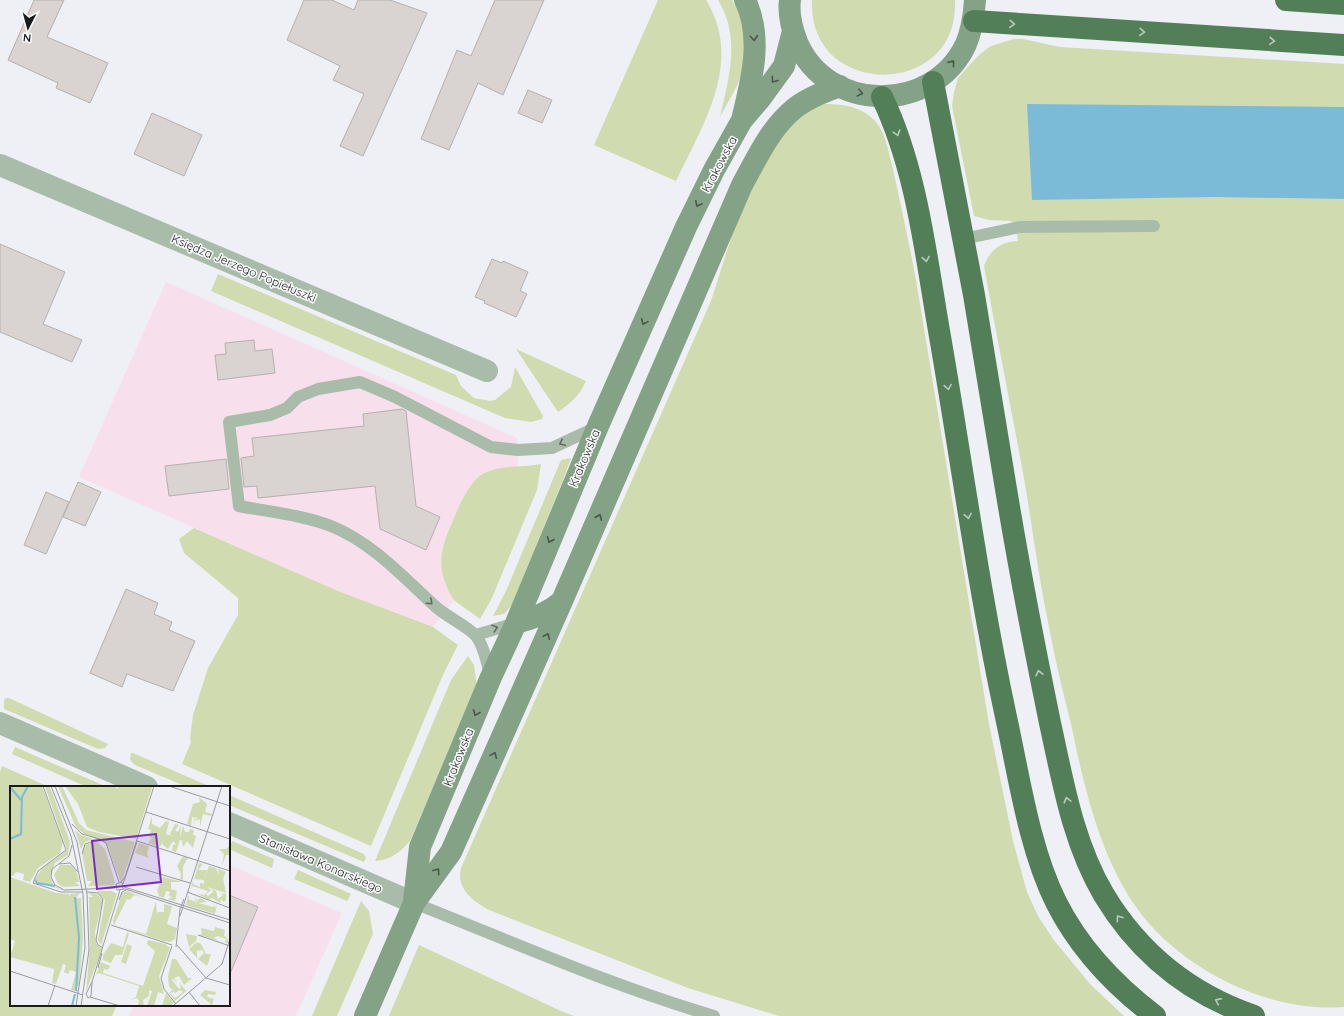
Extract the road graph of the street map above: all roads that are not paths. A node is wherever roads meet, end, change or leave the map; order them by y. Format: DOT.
graph roads {
  1 [pos="745,0"];
  2 [pos="790,0"];
  3 [pos="1286,0"];
  4 [pos="1344,4"];
  5 [pos="974,10"];
  6 [pos="793,31"];
  7 [pos="1344,45"];
  8 [pos="933,82"];
  9 [pos="840,86"];
  10 [pos="882,97"];
  11 [pos="742,120"];
  12 [pos="0,165"];
  13 [pos="1154,226"];
  14 [pos="963,239"];
  15 [pos="487,371"];
  16 [pos="598,426"];
  17 [pos="562,601"];
  18 [pos="516,623"];
  19 [pos="476,635"];
  20 [pos="491,676"];
  21 [pos="0,723"];
  22 [pos="144,786"];
  23 [pos="230,823"];
  24 [pos="414,903"];
  25 [pos="365,1016"];
  26 [pos="714,1016"];
  27 [pos="1154,1016"];
  28 [pos="1254,1016"];
  1 -- 11 [label="street, one-way"];
  2 -- 6 [label="street"];
  3 -- 4 [label="highway"];
  5 -- 7 [label="highway, one-way"];
  8 -- 5 [label="street, one-way"];
  6 -- 9 [label="street"];
  6 -- 11 [label="street, Krakowska, one-way"];
  8 -- 10 [label="street"];
  8 -- 14 [label="highway"];
  9 -- 10 [label="street, one-way"];
  17 -- 9 [label="street, Krakowska, one-way"];
  10 -- 27 [label="highway, one-way"];
  11 -- 16 [label="street, Krakowska, one-way"];
  12 -- 15 [label="street, Księdza Jerzego Popiełuszki"];
  13 -- 14 [label="lane"];
  28 -- 14 [label="highway, one-way"];
  16 -- 18 [label="street, Krakowska, one-way"];
  16 -- 19 [label="lane, one-way"];
  17 -- 18 [label="street"];
  24 -- 17 [label="street, Krakowska, one-way"];
  19 -- 18 [label="lane, one-way"];
  18 -- 20 [label="street, Krakowska"];
  19 -- 20 [label="lane"];
  20 -- 24 [label="street, Krakowska, one-way"];
  21 -- 22 [label="street"];
  23 -- 24 [label="street, Stanisława Konarskiego"];
  24 -- 25 [label="street, Krakowska"];
  24 -- 26 [label="lane"];
}
